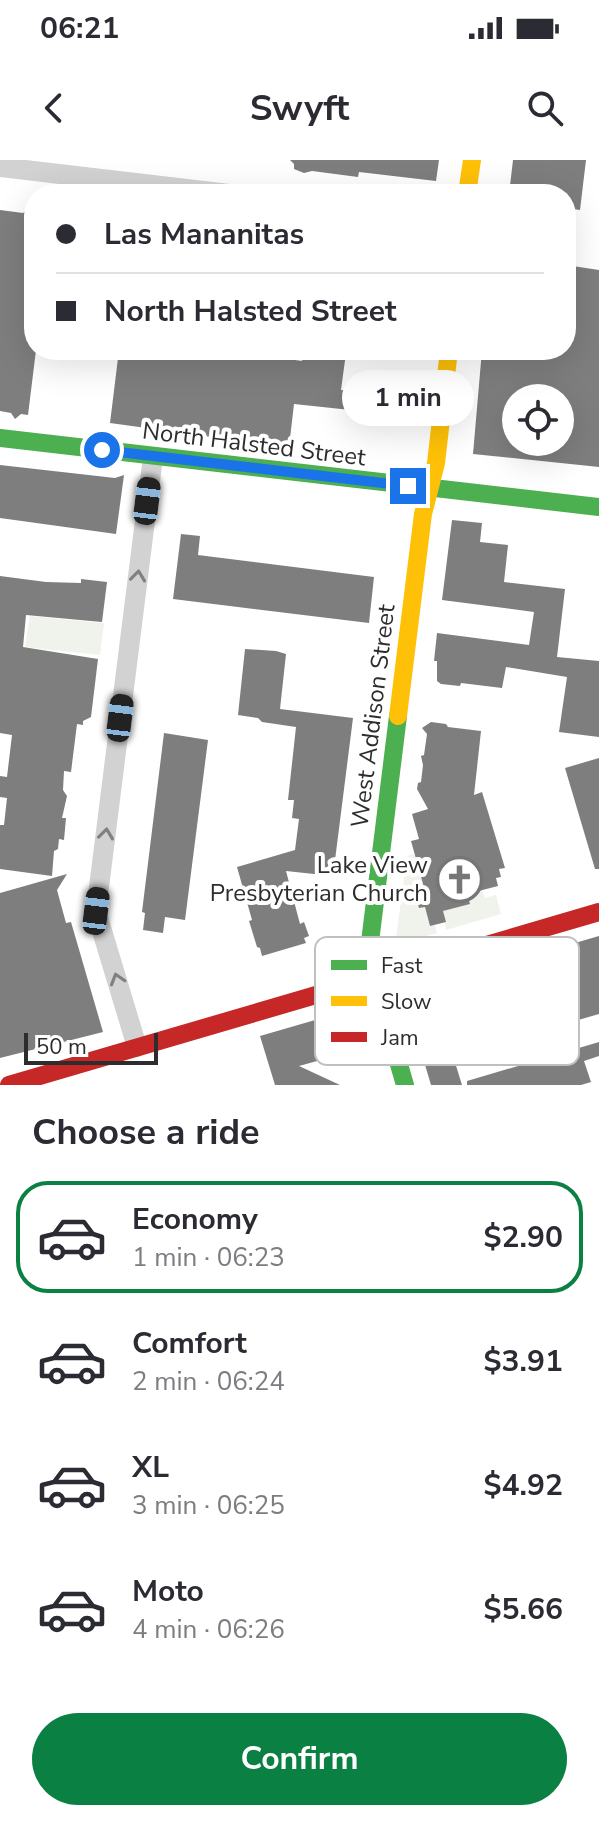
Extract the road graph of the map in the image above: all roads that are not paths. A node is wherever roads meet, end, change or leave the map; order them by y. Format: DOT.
graph roads {
  1 [pos="472,160"];
  2 [pos="0,167"];
  3 [pos="144,184"];
  4 [pos="468,184"];
  5 [pos="448,360"];
  6 [pos="0,438"];
  7 [pos="153,457"];
  8 [pos="430,488"];
  9 [pos="599,507"];
  10 [pos="599,912"];
  11 [pos="370,937"];
  12 [pos="512,937"];
  13 [pos="315,994"];
  14 [pos="137,1047"];
  15 [pos="399,1065"];
  16 [pos="9,1085"];
  17 [pos="405,1085"];
  1 -- 4 [label="main road"];
  2 -- 3 [label="street"];
  5 -- 8 [label="main road, West Addison Street"];
  6 -- 7 [label="main road, North Halsted Street"];
  7 -- 8 [label="main road, North Halsted Street"];
  14 -- 7 [label="street, one-way"];
  8 -- 9 [label="main road, North Halsted Street"];
  8 -- 11 [label="main road, West Addison Street"];
  10 -- 12 [label="main road"];
  13 -- 14 [label="main road"];
  14 -- 16 [label="main road"];
  15 -- 17 [label="main road, West Addison Street"];
}
